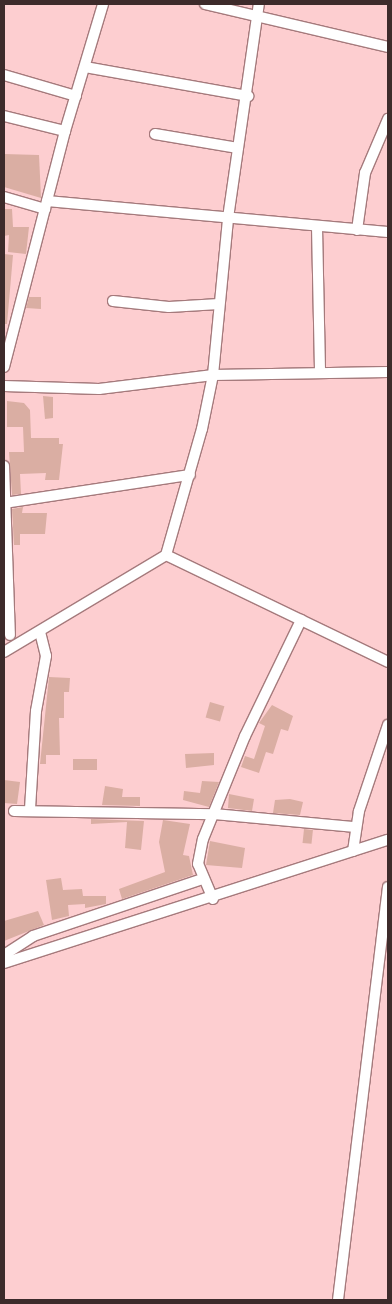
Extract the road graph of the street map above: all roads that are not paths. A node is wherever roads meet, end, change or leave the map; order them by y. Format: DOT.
graph roads {
  1 [pos="103,4"];
  2 [pos="205,4"];
  3 [pos="259,4"];
  4 [pos="257,15"];
  5 [pos="388,48"];
  6 [pos="85,67"];
  7 [pos="4,75"];
  8 [pos="76,96"];
  9 [pos="248,96"];
  10 [pos="4,116"];
  11 [pos="388,119"];
  12 [pos="65,131"];
  13 [pos="155,134"];
  14 [pos="238,148"];
  15 [pos="4,197"];
  16 [pos="46,205"];
  17 [pos="228,218"];
  18 [pos="317,227"];
  19 [pos="358,230"];
  20 [pos="388,232"];
  21 [pos="113,301"];
  22 [pos="219,304"];
  23 [pos="4,367"];
  24 [pos="320,371"];
  25 [pos="388,372"];
  26 [pos="213,375"];
  27 [pos="4,386"];
  28 [pos="4,466"];
  29 [pos="190,475"];
  30 [pos="5,503"];
  31 [pos="166,555"];
  32 [pos="301,620"];
  33 [pos="8,630"];
  34 [pos="40,632"];
  35 [pos="4,652"];
  36 [pos="388,662"];
  37 [pos="388,725"];
  38 [pos="30,809"];
  39 [pos="14,810"];
  40 [pos="214,814"];
  41 [pos="354,833"];
  42 [pos="388,840"];
  43 [pos="353,851"];
  44 [pos="204,883"];
  45 [pos="388,887"];
  46 [pos="213,898"];
  47 [pos="4,955"];
  48 [pos="4,963"];
  49 [pos="338,1300"];
  1 -- 6 [label="street"];
  2 -- 4 [label="street"];
  3 -- 4 [label="street"];
  4 -- 5 [label="street"];
  4 -- 9 [label="street"];
  6 -- 8 [label="street"];
  6 -- 9 [label="street"];
  7 -- 8 [label="street"];
  8 -- 12 [label="street"];
  9 -- 14 [label="street"];
  10 -- 12 [label="street"];
  11 -- 19 [label="street"];
  12 -- 16 [label="street"];
  13 -- 14 [label="street"];
  14 -- 17 [label="street"];
  15 -- 16 [label="street"];
  16 -- 17 [label="street"];
  16 -- 23 [label="street"];
  17 -- 18 [label="street"];
  17 -- 22 [label="street"];
  18 -- 19 [label="street"];
  18 -- 24 [label="street"];
  19 -- 20 [label="street"];
  21 -- 22 [label="street"];
  22 -- 26 [label="street"];
  24 -- 25 [label="street"];
  24 -- 26 [label="street"];
  26 -- 27 [label="street"];
  26 -- 29 [label="street"];
  28 -- 30 [label="street"];
  29 -- 30 [label="street"];
  29 -- 31 [label="street"];
  30 -- 33 [label="street"];
  31 -- 32 [label="street"];
  31 -- 34 [label="street"];
  32 -- 36 [label="street"];
  32 -- 40 [label="street"];
  34 -- 35 [label="street"];
  34 -- 38 [label="street"];
  37 -- 41 [label="street"];
  38 -- 39 [label="street"];
  38 -- 40 [label="street"];
  40 -- 41 [label="street"];
  40 -- 44 [label="street"];
  41 -- 43 [label="street"];
  42 -- 43 [label="street"];
  43 -- 46 [label="street"];
  44 -- 46 [label="street"];
  44 -- 47 [label="street"];
  45 -- 49 [label="street"];
  46 -- 48 [label="street"];
}
